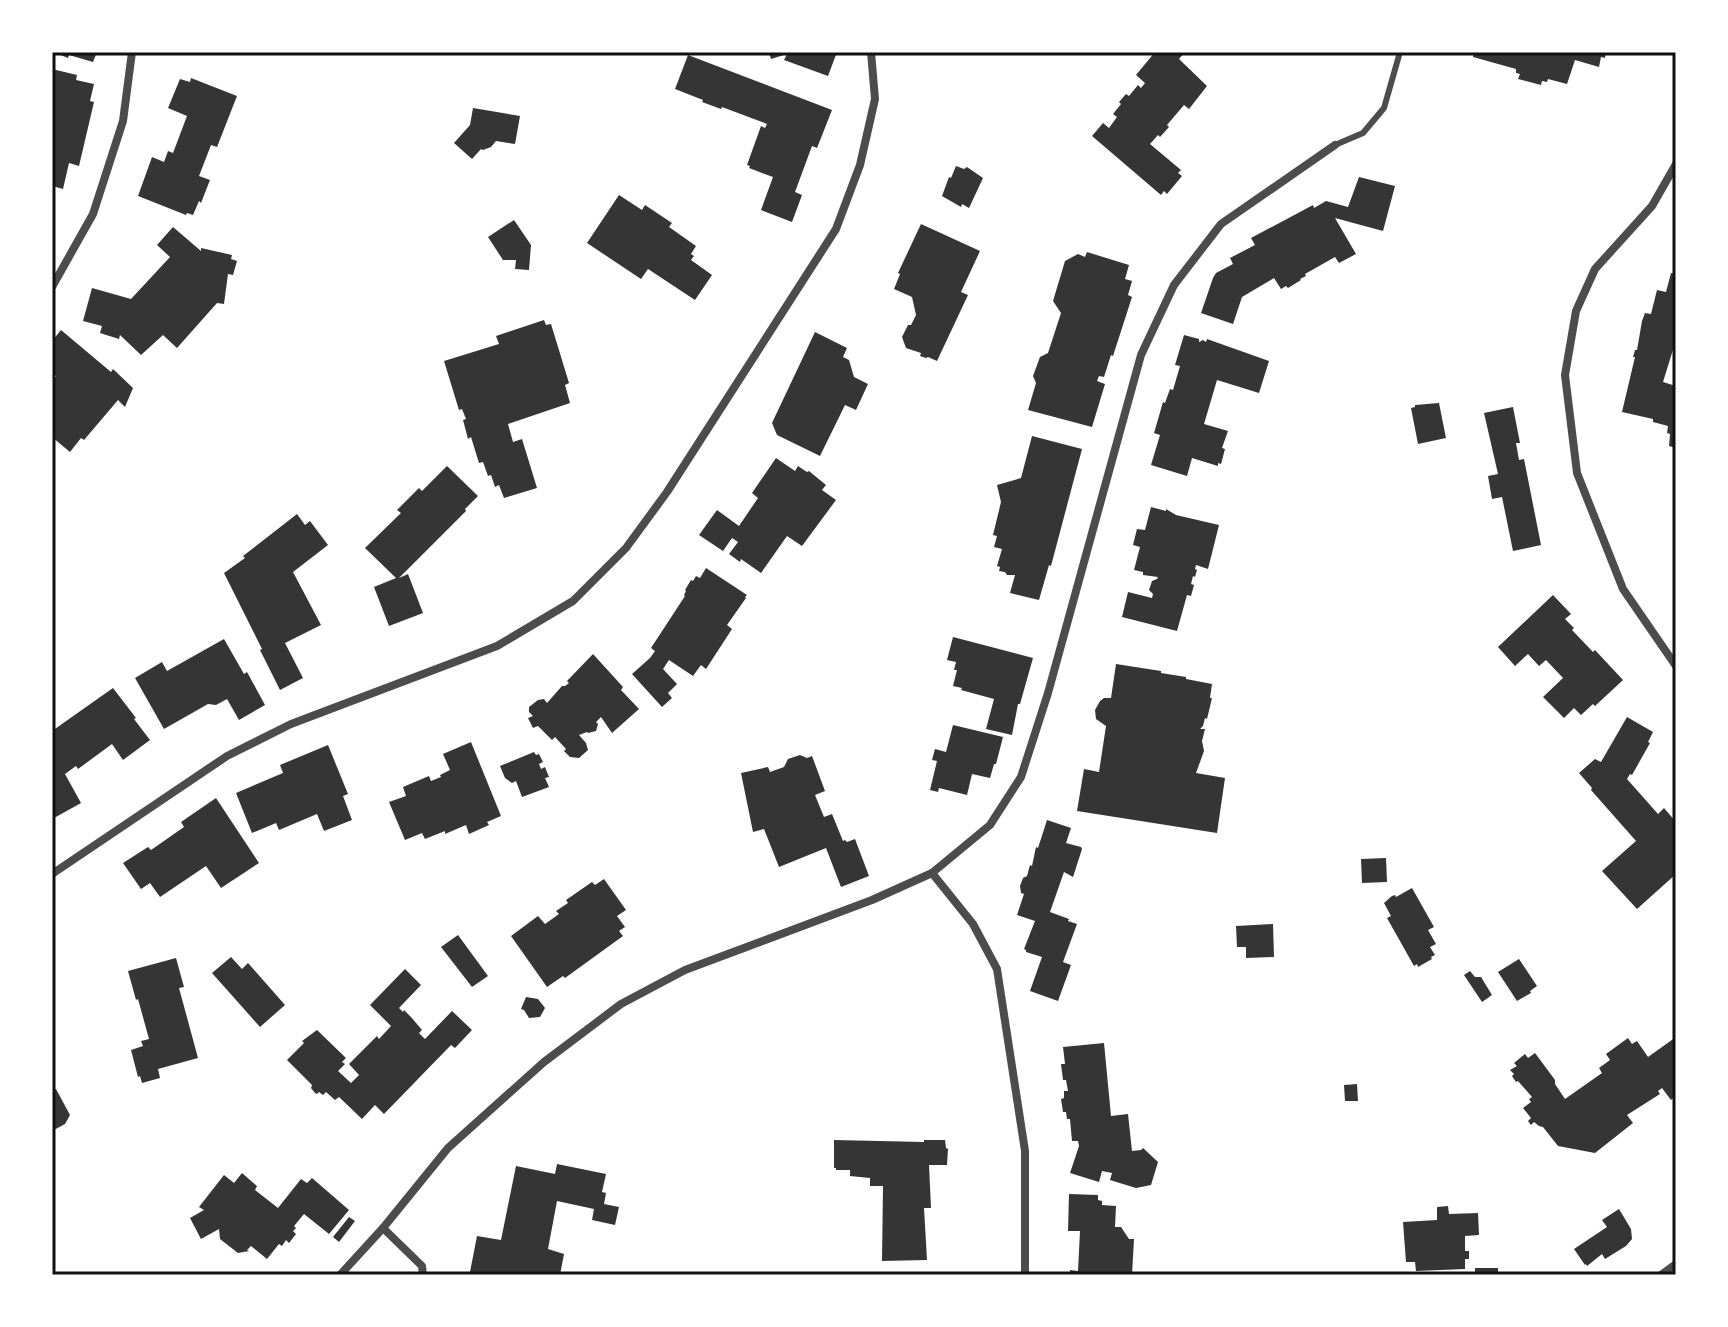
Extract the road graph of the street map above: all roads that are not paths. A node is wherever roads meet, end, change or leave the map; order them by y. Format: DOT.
graph roads {
  1 [pos="132,52"];
  2 [pos="871,52"];
  3 [pos="1400,52"];
  4 [pos="1335,145"];
  5 [pos="1676,164"];
  6 [pos="52,287"];
  7 [pos="1676,666"];
  8 [pos="932,873"];
  9 [pos="52,874"];
  10 [pos="383,1228"];
  11 [pos="1676,1264"];
  12 [pos="340,1275"];
  13 [pos="423,1275"];
  14 [pos="1025,1275"];
  15 [pos="1661,1275"];
  1 -- 6 [label="street"];
  2 -- 9 [label="street"];
  3 -- 4 [label="lane"];
  4 -- 8 [label="street"];
  5 -- 7 [label="street"];
  8 -- 10 [label="street"];
  8 -- 14 [label="street"];
  10 -- 12 [label="street"];
  10 -- 13 [label="street"];
  11 -- 15 [label="street"];
}
